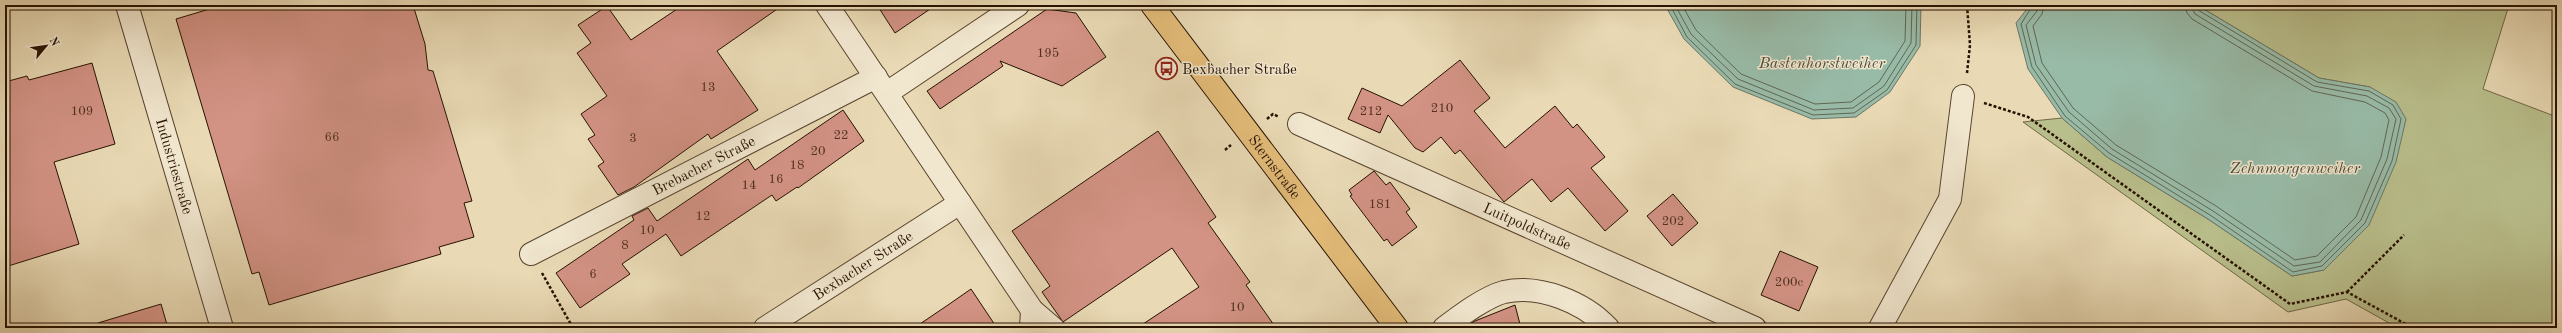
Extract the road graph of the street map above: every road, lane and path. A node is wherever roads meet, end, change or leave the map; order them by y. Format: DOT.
graph roads {
  1 [pos="127,5"];
  2 [pos="827,5"];
  3 [pos="1018,5"];
  4 [pos="1152,5"];
  5 [pos="1967,5"];
  6 [pos="882,85"];
  7 [pos="1964,96"];
  8 [pos="1299,124"];
  9 [pos="960,203"];
  10 [pos="2404,235"];
  11 [pos="532,254"];
  12 [pos="2347,292"];
  13 [pos="1032,319"];
  14 [pos="222,328"];
  15 [pos="573,328"];
  16 [pos="765,328"];
  17 [pos="1053,328"];
  18 [pos="1397,328"];
  19 [pos="1444,328"];
  20 [pos="1608,328"];
  21 [pos="1755,328"];
  22 [pos="1880,328"];
  23 [pos="2413,328"];
  1 -- 14 [label="street, Industriestraße"];
  2 -- 6 [label="street"];
  3 -- 6 [label="street, Brebacher Straße"];
  4 -- 18 [label="main road, Sternstraße"];
  5 -- 7 [label="path"];
  6 -- 9 [label="street"];
  6 -- 11 [label="street, Brebacher Straße"];
  7 -- 12 [label="path"];
  7 -- 22 [label="street"];
  8 -- 21 [label="street, Luitpoldstraße"];
  9 -- 13 [label="street"];
  9 -- 16 [label="street, Bexbacher Straße"];
  10 -- 12 [label="path"];
  11 -- 15 [label="path"];
  12 -- 23 [label="path"];
  13 -- 17 [label="street"];
  19 -- 20 [label="street"];
}
